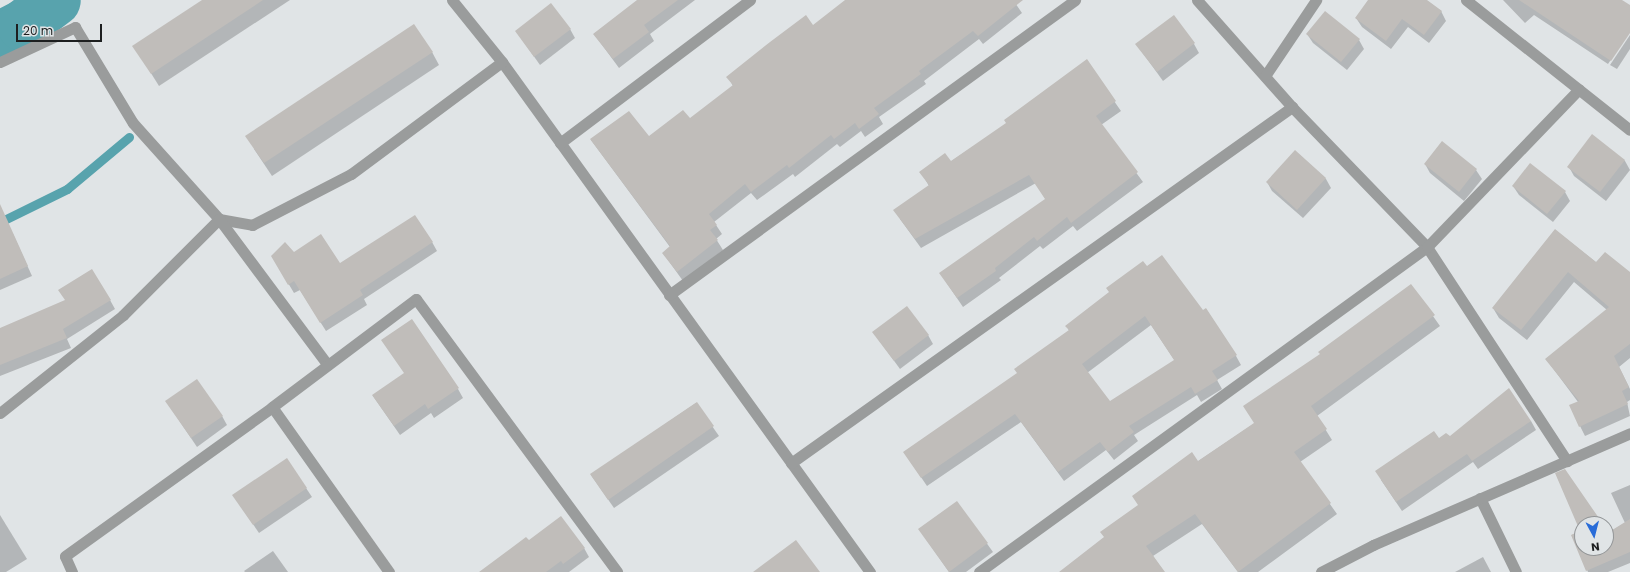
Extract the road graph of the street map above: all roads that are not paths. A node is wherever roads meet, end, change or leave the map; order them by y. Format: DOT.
graph roads {
  1 [pos="452,0"];
  2 [pos="750,0"];
  3 [pos="1075,0"];
  4 [pos="1197,0"];
  5 [pos="1316,0"];
  6 [pos="1466,0"];
  7 [pos="0,62"];
  8 [pos="502,62"];
  9 [pos="1265,76"];
  10 [pos="1579,89"];
  11 [pos="1292,107"];
  12 [pos="1630,130"];
  13 [pos="560,143"];
  14 [pos="219,219"];
  15 [pos="1427,247"];
  16 [pos="669,295"];
  17 [pos="328,365"];
  18 [pos="272,407"];
  19 [pos="0,413"];
  20 [pos="1630,433"];
  21 [pos="1567,461"];
  22 [pos="791,463"];
  23 [pos="1480,498"];
  24 [pos="384,571"];
  25 [pos="72,572"];
  26 [pos="617,572"];
  27 [pos="870,572"];
  28 [pos="979,572"];
  29 [pos="1321,572"];
  30 [pos="1516,572"];
  1 -- 8 [label="street"];
  2 -- 13 [label="street"];
  3 -- 16 [label="street"];
  4 -- 9 [label="street"];
  5 -- 9 [label="street"];
  6 -- 10 [label="street"];
  7 -- 14 [label="street"];
  8 -- 13 [label="street"];
  8 -- 14 [label="street"];
  9 -- 11 [label="street"];
  10 -- 12 [label="street"];
  10 -- 15 [label="street"];
  11 -- 15 [label="street"];
  11 -- 22 [label="street"];
  13 -- 16 [label="street"];
  14 -- 17 [label="street"];
  14 -- 19 [label="street"];
  15 -- 21 [label="street"];
  15 -- 28 [label="street"];
  16 -- 22 [label="street"];
  17 -- 18 [label="street"];
  17 -- 26 [label="street"];
  18 -- 24 [label="street"];
  18 -- 25 [label="street"];
  20 -- 21 [label="street"];
  21 -- 23 [label="street"];
  22 -- 27 [label="street"];
  23 -- 29 [label="street"];
  23 -- 30 [label="street"];
}
